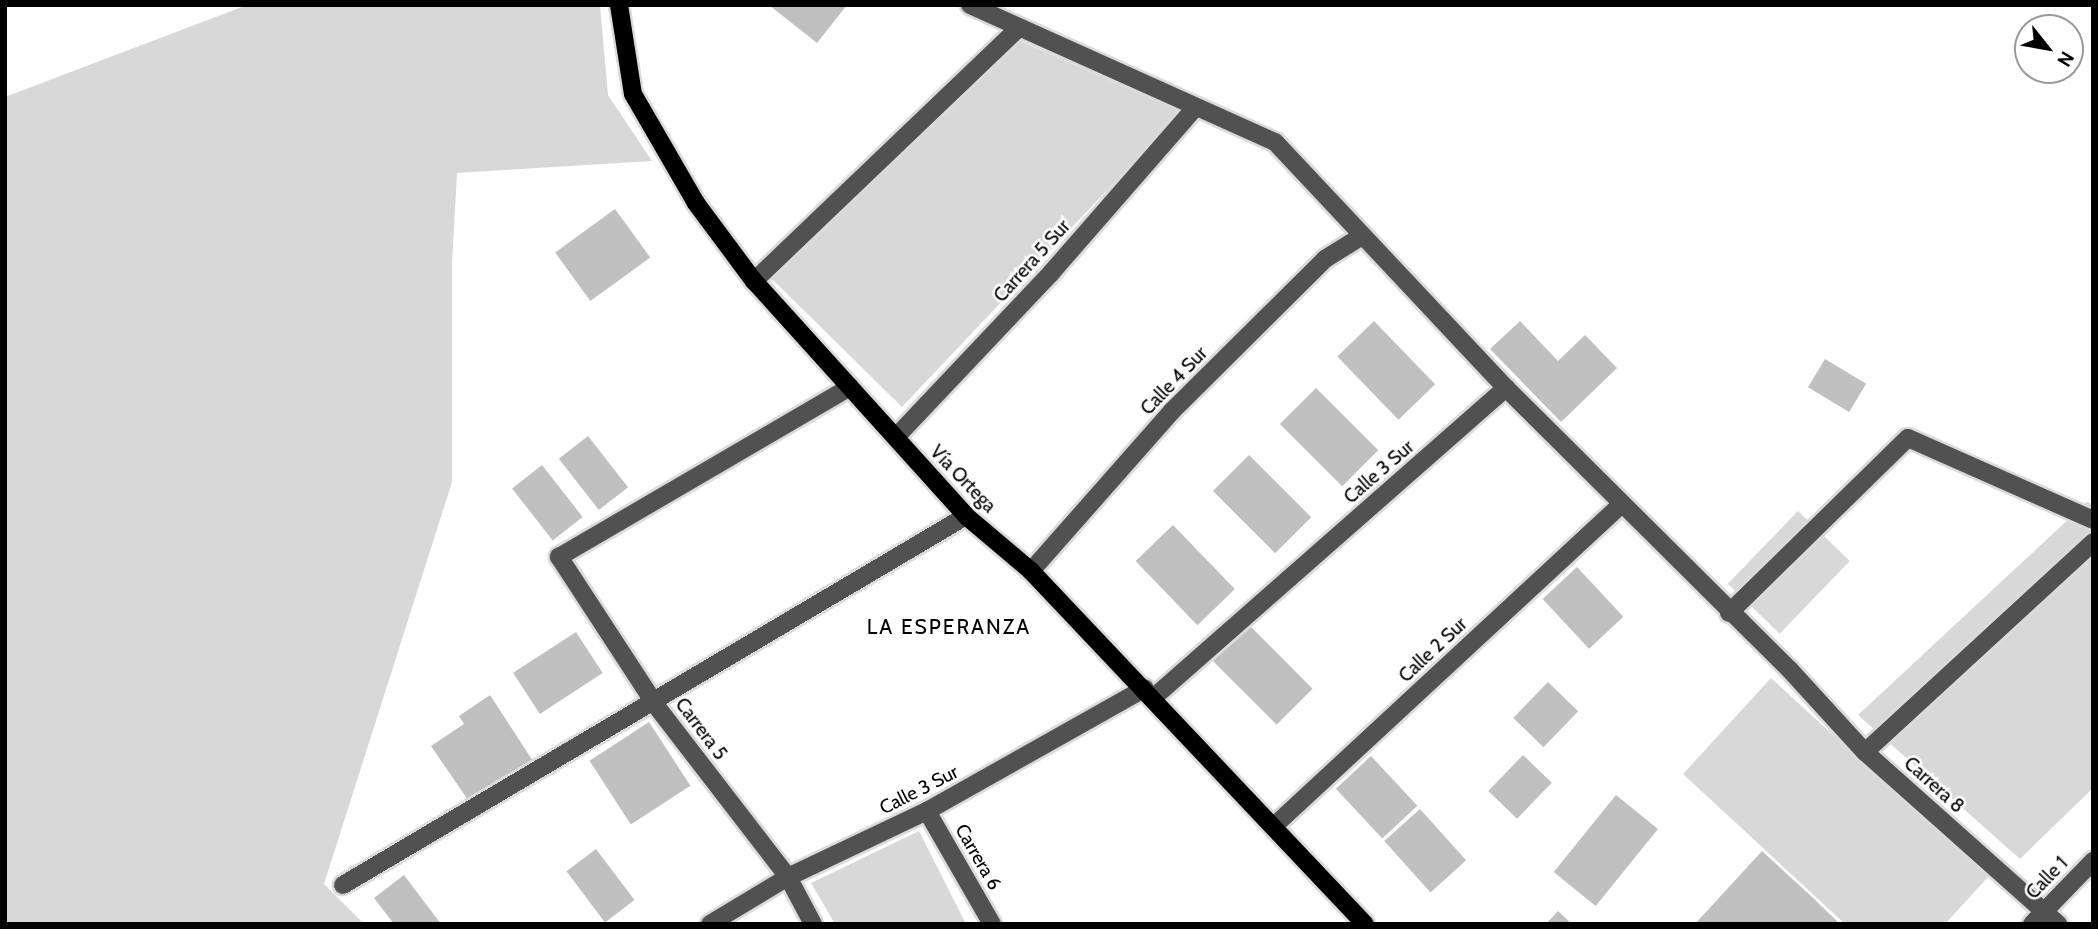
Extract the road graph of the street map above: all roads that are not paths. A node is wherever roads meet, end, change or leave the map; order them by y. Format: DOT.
graph roads {
  1 [pos="620,5"];
  2 [pos="970,5"];
  3 [pos="1018,29"];
  4 [pos="1195,109"];
  5 [pos="1362,236"];
  6 [pos="754,281"];
  7 [pos="850,387"];
  8 [pos="1506,388"];
  9 [pos="896,438"];
  10 [pos="1621,505"];
  11 [pos="966,516"];
  12 [pos="2093,520"];
  13 [pos="2093,542"];
  14 [pos="1031,571"];
  15 [pos="1729,612"];
  16 [pos="1149,693"];
  17 [pos="655,704"];
  18 [pos="1865,752"];
  19 [pos="928,811"];
  20 [pos="1274,826"];
  21 [pos="2093,861"];
  22 [pos="788,877"];
  23 [pos="343,885"];
  24 [pos="2038,918"];
  25 [pos="710,924"];
  26 [pos="813,924"];
  27 [pos="992,924"];
  28 [pos="1365,924"];
  29 [pos="2058,924"];
  1 -- 6 [label="main road, Vía Ortega"];
  2 -- 3 [label="street, Carrera 8"];
  3 -- 4 [label="street, Carrera 8"];
  3 -- 6 [label="street"];
  4 -- 5 [label="street, Carrera 8"];
  4 -- 9 [label="street, Carrera 5 Sur"];
  5 -- 8 [label="street, Carrera 8"];
  5 -- 14 [label="street, Calle 4 Sur"];
  6 -- 7 [label="main road, Vía Ortega"];
  7 -- 9 [label="main road, Vía Ortega"];
  7 -- 17 [label="street, Carrera 5"];
  8 -- 10 [label="street, Carrera 8"];
  8 -- 16 [label="street, Calle 3 Sur"];
  9 -- 11 [label="main road, Vía Ortega"];
  10 -- 15 [label="street, Carrera 8"];
  10 -- 20 [label="street, Calle 2 Sur"];
  11 -- 14 [label="main road, Vía Ortega"];
  11 -- 17 [label="street"];
  12 -- 15 [label="street"];
  13 -- 18 [label="street"];
  14 -- 16 [label="main road, Vía Ortega"];
  15 -- 18 [label="street, Carrera 8"];
  16 -- 19 [label="street, Calle 3 Sur"];
  16 -- 20 [label="main road, Vía Ortega"];
  17 -- 22 [label="street, Carrera 5"];
  17 -- 23 [label="street"];
  18 -- 24 [label="street, Carrera 8"];
  19 -- 22 [label="street, Calle 3 Sur"];
  19 -- 27 [label="street, Carrera 6"];
  20 -- 28 [label="main road, Vía Ortega"];
  21 -- 24 [label="street, Calle 1"];
  22 -- 25 [label="street, Calle 3 Sur"];
  22 -- 26 [label="street, Carrera 5"];
  24 -- 29 [label="street, Carrera 8"];
}
